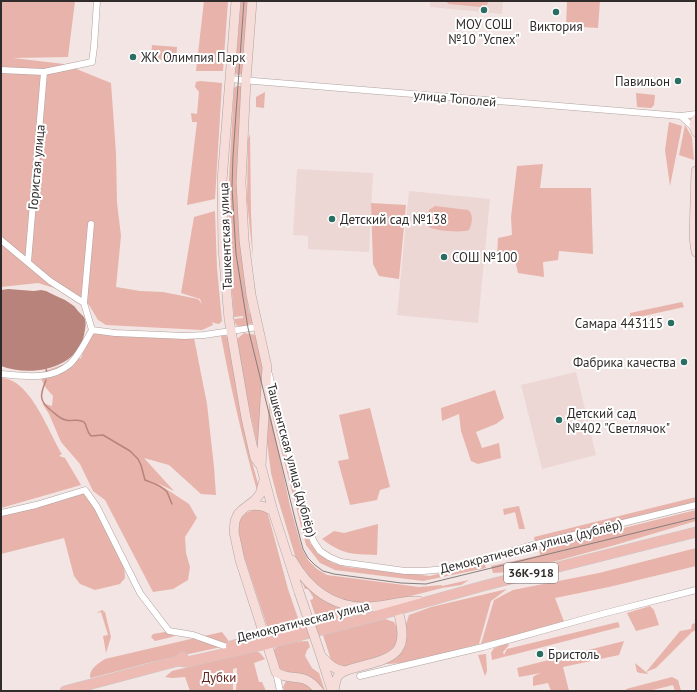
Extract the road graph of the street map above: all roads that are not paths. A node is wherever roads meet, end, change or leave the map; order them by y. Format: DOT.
graph roads {
  1 [pos="97,1"];
  2 [pos="236,1"];
  3 [pos="252,1"];
  4 [pos="1,70"];
  5 [pos="44,72"];
  6 [pos="230,79"];
  7 [pos="246,80"];
  8 [pos="696,114"];
  9 [pos="681,116"];
  10 [pos="696,127"];
  11 [pos="696,172"];
  12 [pos="695,213"];
  13 [pos="91,224"];
  14 [pos="1,240"];
  15 [pos="696,252"];
  16 [pos="28,262"];
  17 [pos="84,303"];
  18 [pos="258,327"];
  19 [pos="92,330"];
  20 [pos="230,331"];
  21 [pos="267,367"];
  22 [pos="1,374"];
  23 [pos="261,466"];
  24 [pos="265,480"];
  25 [pos="696,504"];
  26 [pos="247,507"];
  27 [pos="273,512"];
  28 [pos="1,513"];
  29 [pos="696,532"];
  30 [pos="284,544"];
  31 [pos="320,551"];
  32 [pos="696,590"];
  33 [pos="434,599"];
  34 [pos="419,600"];
  35 [pos="398,611"];
  36 [pos="266,640"];
  37 [pos="227,647"];
  38 [pos="320,654"];
  39 [pos="178,661"];
  40 [pos="345,671"];
  41 [pos="276,672"];
  42 [pos="360,676"];
  43 [pos="65,691"];
  44 [pos="280,691"];
  45 [pos="319,691"];
  46 [pos="333,691"];
  1 -- 5 [label="street"];
  2 -- 6 [label="main road, Ташкентская улица"];
  3 -- 7 [label="main road, Ташкентская улица"];
  4 -- 5 [label="street"];
  5 -- 16 [label="street, Гористая улица"];
  6 -- 7 [label="street, улица Тополей"];
  6 -- 20 [label="main road, Ташкентская улица"];
  7 -- 9 [label="street, улица Тополей"];
  7 -- 18 [label="main road, Ташкентская улица"];
  8 -- 9 [label="street, улица Тополей"];
  9 -- 10 [label="street"];
  11 -- 12 [label="main road"];
  12 -- 15 [label="main road"];
  13 -- 17 [label="street"];
  14 -- 16 [label="street"];
  16 -- 17 [label="street"];
  17 -- 19 [label="street"];
  18 -- 20 [label="street"];
  18 -- 21 [label="main road, Ташкентская улица"];
  19 -- 20 [label="street"];
  19 -- 22 [label="street"];
  20 -- 23 [label="main road, Ташкентская улица"];
  21 -- 23 [label="main road, Ташкентская улица"];
  21 -- 31 [label="street, Ташкентская улица (дублёр)"];
  23 -- 24 [label="main road, Ташкентская улица"];
  24 -- 26 [label="main road"];
  24 -- 27 [label="main road, Ташкентская улица"];
  25 -- 31 [label="street, Демократическая улица (дублёр)"];
  26 -- 27 [label="main road"];
  26 -- 36 [label="main road"];
  27 -- 30 [label="main road, Ташкентская улица"];
  28 -- 37 [label="street"];
  29 -- 33 [label="main road, Демократическая улица / 36К-918"];
  30 -- 34 [label="main road"];
  30 -- 38 [label="main road, Ташкентская улица, bridge"];
  32 -- 42 [label="street"];
  33 -- 34 [label="main road, Демократическая улица / 36К-918"];
  33 -- 35 [label="main road, Демократическая улица / 36К-918"];
  34 -- 36 [label="main road, Демократическая улица / 36К-918"];
  35 -- 36 [label="main road, Демократическая улица / 36К-918"];
  35 -- 40 [label="main road"];
  36 -- 37 [label="main road, Демократическая улица / 36К-918"];
  36 -- 39 [label="main road, Демократическая улица / 36К-918"];
  36 -- 41 [label="main road"];
  37 -- 39 [label="main road, Демократическая улица / 36К-918"];
  38 -- 40 [label="main road"];
  38 -- 46 [label="main road, Ташкентская улица"];
  39 -- 43 [label="main road, Демократическая улица / 36К-918"];
  40 -- 46 [label="main road"];
  41 -- 44 [label="street"];
  41 -- 45 [label="main road"];
}
